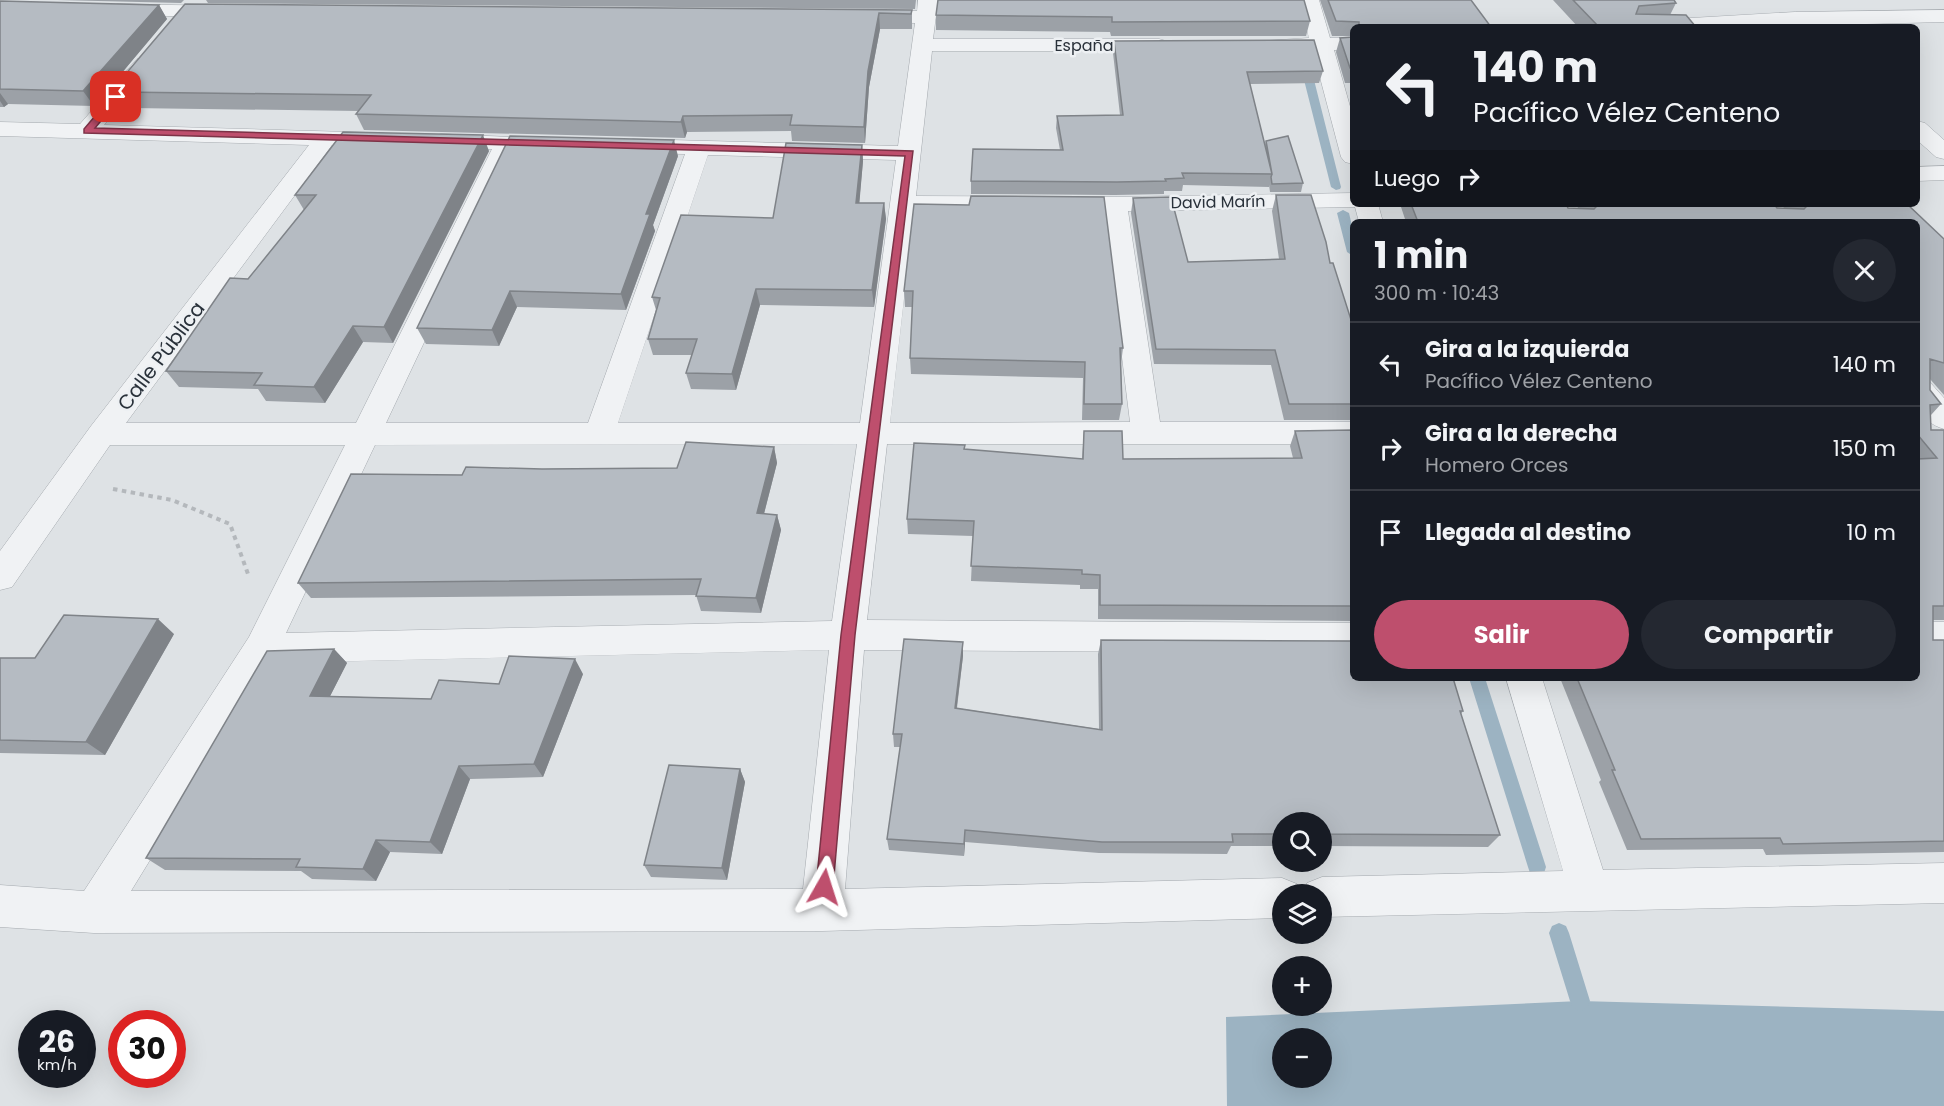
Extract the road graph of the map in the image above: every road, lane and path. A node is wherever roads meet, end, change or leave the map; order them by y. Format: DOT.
graph roads {
  1 [pos="1309,0"];
  2 [pos="1772,0"];
  3 [pos="193,6"];
  4 [pos="94,9"];
  5 [pos="248,12"];
  6 [pos="855,16"];
  7 [pos="1944,16"];
  8 [pos="925,20"];
  9 [pos="1800,22"];
  10 [pos="1736,24"];
  11 [pos="174,28"];
  12 [pos="1350,44"];
  13 [pos="159,45"];
  14 [pos="1181,45"];
  15 [pos="1252,45"];
  16 [pos="1323,46"];
  17 [pos="0,129"];
  18 [pos="87,131"];
  19 [pos="1920,131"];
  20 [pos="326,138"];
  21 [pos="507,143"];
  22 [pos="567,144"];
  23 [pos="615,146"];
  24 [pos="1350,146"];
  25 [pos="699,148"];
  26 [pos="1944,152"];
  27 [pos="910,153"];
  28 [pos="1944,173"];
  29 [pos="1920,174"];
  30 [pos="1350,200"];
  31 [pos="902,203"];
  32 [pos="1114,204"];
  33 [pos="1920,390"];
  34 [pos="1944,418"];
  35 [pos="599,433"];
  36 [pos="1350,433"];
  37 [pos="1920,433"];
  38 [pos="1944,433"];
  39 [pos="102,434"];
  40 [pos="365,434"];
  41 [pos="874,434"];
  42 [pos="1147,434"];
  43 [pos="68,481"];
  44 [pos="0,577"];
  45 [pos="848,635"];
  46 [pos="1920,637"];
  47 [pos="1944,637"];
  48 [pos="1350,638"];
  49 [pos="261,648"];
  50 [pos="1525,681"];
  51 [pos="1944,883"];
  52 [pos="1589,890"];
  53 [pos="1332,897"];
  54 [pos="1272,898"];
  55 [pos="0,906"];
  56 [pos="822,910"];
  57 [pos="94,912"];
  1 -- 16 [label="street"];
  2 -- 9 [label="street"];
  3 -- 4 [label="street"];
  3 -- 5 [label="street"];
  3 -- 11 [label="street"];
  6 -- 8 [label="street, España"];
  7 -- 9 [label="street"];
  8 -- 14 [label="street, España"];
  8 -- 27 [label="street"];
  9 -- 10 [label="street"];
  12 -- 16 [label="street"];
  13 -- 18 [label="street"];
  15 -- 16 [label="street"];
  16 -- 24 [label="street"];
  17 -- 18 [label="street"];
  18 -- 20 [label="street"];
  19 -- 26 [label="street"];
  20 -- 21 [label="street"];
  20 -- 39 [label="street, Calle Pública"];
  21 -- 22 [label="street"];
  21 -- 40 [label="street"];
  23 -- 25 [label="street"];
  25 -- 27 [label="street"];
  25 -- 35 [label="street"];
  27 -- 31 [label="street"];
  28 -- 29 [label="street"];
  30 -- 32 [label="street, David Marín"];
  31 -- 32 [label="street, David Marín"];
  31 -- 41 [label="street"];
  32 -- 42 [label="street"];
  33 -- 34 [label="street"];
  35 -- 40 [label="street"];
  35 -- 41 [label="street"];
  36 -- 42 [label="street"];
  37 -- 38 [label="street"];
  39 -- 40 [label="street"];
  39 -- 43 [label="street, Calle Pública"];
  40 -- 49 [label="street"];
  41 -- 42 [label="street"];
  41 -- 45 [label="street"];
  43 -- 44 [label="street, Calle Pública"];
  43 -- 49 [label="path"];
  45 -- 48 [label="street"];
  45 -- 49 [label="street"];
  45 -- 56 [label="street"];
  46 -- 47 [label="street"];
  49 -- 57 [label="street"];
  50 -- 52 [label="street"];
  51 -- 52 [label="street"];
  52 -- 53 [label="street"];
  54 -- 56 [label="street"];
  55 -- 57 [label="street"];
  56 -- 57 [label="street"];
}
